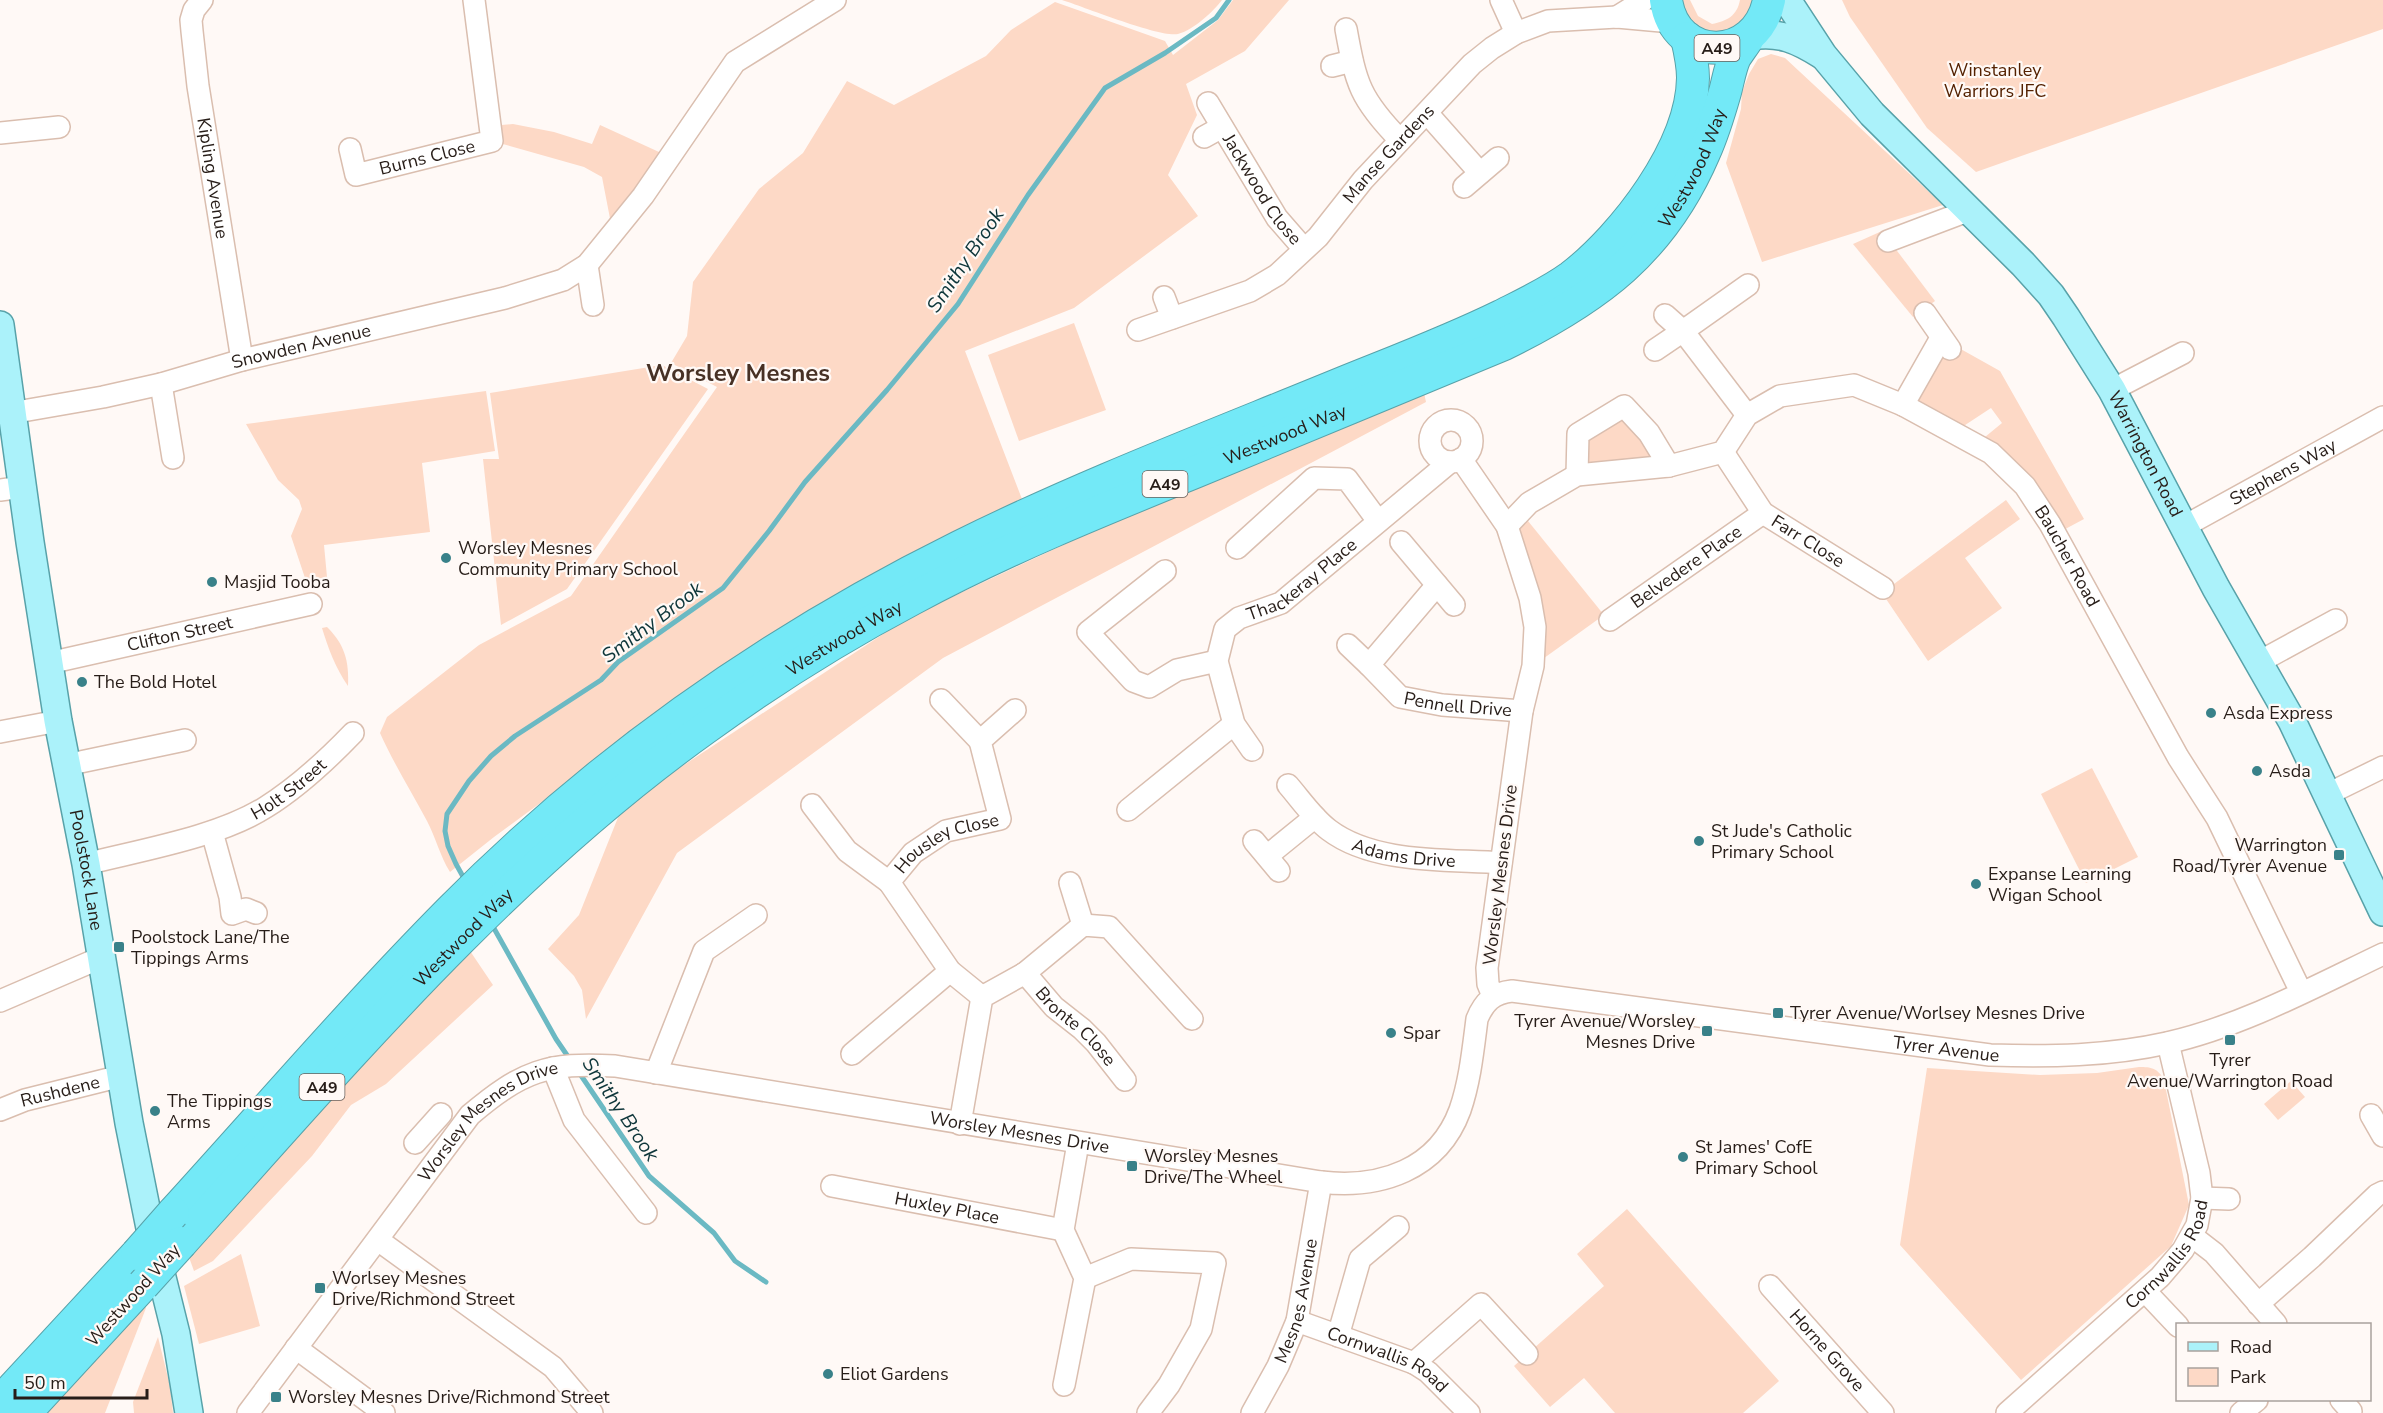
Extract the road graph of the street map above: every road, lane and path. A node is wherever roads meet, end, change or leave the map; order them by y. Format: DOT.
graph roads {
  1 [pos="202,0"];
  2 [pos="474,0"];
  3 [pos="835,0"];
  4 [pos="1501,0"];
  5 [pos="1644,0"];
  6 [pos="1769,0"];
  7 [pos="1787,0"];
  8 [pos="1617,17"];
  9 [pos="1675,20"];
  10 [pos="1346,29"];
  11 [pos="1516,33"];
  12 [pos="1749,37"];
  13 [pos="1823,55"];
  14 [pos="1208,103"];
  15 [pos="1427,112"];
  16 [pos="59,127"];
  17 [pos="0,133"];
  18 [pos="1400,140"];
  19 [pos="350,149"];
  20 [pos="1498,158"];
  21 [pos="1480,173"];
  22 [pos="1464,187"];
  23 [pos="1970,210"];
  24 [pos="1888,241"];
  25 [pos="1304,249"];
  26 [pos="587,266"];
  27 [pos="1748,285"];
  28 [pos="1164,297"];
  29 [pos="593,305"];
  30 [pos="1925,313"];
  31 [pos="1665,315"];
  32 [pos="1172,318"];
  33 [pos="0,325"];
  34 [pos="1138,330"];
  35 [pos="1683,331"];
  36 [pos="1655,350"];
  37 [pos="2183,353"];
  38 [pos="242,360"];
  39 [pos="161,384"];
  40 [pos="2112,390"];
  41 [pos="1903,405"];
  42 [pos="11,413"];
  43 [pos="1747,415"];
  44 [pos="2383,417"];
  45 [pos="1723,452"];
  46 [pos="173,458"];
  47 [pos="1456,461"];
  48 [pos="1669,466"];
  49 [pos="1577,475"];
  50 [pos="11,489"];
  51 [pos="1763,513"];
  52 [pos="1378,521"];
  53 [pos="1507,526"];
  54 [pos="2183,527"];
  55 [pos="1401,542"];
  56 [pos="1237,548"];
  57 [pos="1165,572"];
  58 [pos="1437,585"];
  59 [pos="1883,588"];
  60 [pos="311,604"];
  61 [pos="1454,606"];
  62 [pos="1610,620"];
  63 [pos="2336,620"];
  64 [pos="1348,645"];
  65 [pos="1217,661"];
  66 [pos="2259,662"];
  67 [pos="49,663"];
  68 [pos="1369,665"];
  69 [pos="941,700"];
  70 [pos="1015,710"];
  71 [pos="1522,711"];
  72 [pos="58,721"];
  73 [pos="1234,724"];
  74 [pos="0,732"];
  75 [pos="353,733"];
  76 [pos="185,740"];
  77 [pos="980,741"];
  78 [pos="1252,750"];
  79 [pos="66,765"];
  80 [pos="2383,767"];
  81 [pos="1288,785"];
  82 [pos="2328,794"];
  83 [pos="812,805"];
  84 [pos="1128,810"];
  85 [pos="1315,816"];
  86 [pos="212,832"];
  87 [pos="1267,856"];
  88 [pos="1501,863"];
  89 [pos="86,864"];
  90 [pos="504,877"];
  91 [pos="889,882"];
  92 [pos="1070,883"];
  93 [pos="2383,912"];
  94 [pos="256,914"];
  95 [pos="756,915"];
  96 [pos="458,921"];
  97 [pos="1083,925"];
  98 [pos="2383,954"];
  99 [pos="100,958"];
  100 [pos="950,971"];
  101 [pos="1025,973"];
  102 [pos="2301,992"];
  103 [pos="1493,996"];
  104 [pos="982,997"];
  105 [pos="0,1001"];
  106 [pos="1192,1019"];
  107 [pos="2168,1043"];
  108 [pos="852,1054"];
  109 [pos="558,1067"];
  110 [pos="656,1074"];
  111 [pos="121,1076"];
  112 [pos="1125,1080"];
  113 [pos="0,1110"];
  114 [pos="441,1114"];
  115 [pos="2371,1115"];
  116 [pos="960,1124"];
  117 [pos="2383,1136"];
  118 [pos="1078,1143"];
  119 [pos="444,1149"];
  120 [pos="1321,1182"];
  121 [pos="832,1186"];
  122 [pos="2383,1192"];
  123 [pos="2202,1198"];
  124 [pos="2229,1199"];
  125 [pos="646,1213"];
  126 [pos="1398,1227"];
  127 [pos="1063,1230"];
  128 [pos="2192,1236"];
  129 [pos="378,1240"];
  130 [pos="1085,1278"];
  131 [pos="1770,1286"];
  132 [pos="2145,1291"];
  133 [pos="2258,1304"];
  134 [pos="1296,1321"];
  135 [pos="2275,1323"];
  136 [pos="2176,1324"];
  137 [pos="1338,1336"];
  138 [pos="296,1348"];
  139 [pos="1527,1354"];
  140 [pos="1414,1363"];
  141 [pos="1065,1385"];
  142 [pos="2256,1401"];
  143 [pos="0,1402"];
  144 [pos="25,1413"];
  145 [pos="189,1413"];
  146 [pos="248,1413"];
  147 [pos="384,1413"];
  148 [pos="592,1413"];
  149 [pos="1148,1413"];
  150 [pos="1252,1413"];
  151 [pos="1469,1413"];
  152 [pos="1883,1413"];
  153 [pos="2007,1413"];
  154 [pos="2241,1413"];
  1 -- 38 [label="street, Kipling Avenue"];
  2 -- 19 [label="street, Burns Close"];
  3 -- 26 [label="street, Snowden Avenue"];
  4 -- 11 [label="street"];
  5 -- 8 [label="street, Manse Gardens"];
  6 -- 12 [label="highway, A49"];
  7 -- 13 [label="main road, Warrington Road"];
  8 -- 9 [label="street, Manse Gardens"];
  8 -- 11 [label="street, Manse Gardens"];
  9 -- 12 [label="highway, A49"];
  9 -- 90 [label="highway, Westwood Way / A49"];
  10 -- 18 [label="street"];
  11 -- 15 [label="street, Manse Gardens"];
  12 -- 13 [label="main road, Warrington Road"];
  12 -- 90 [label="highway, Westwood Way / A49"];
  13 -- 23 [label="main road, Warrington Road"];
  14 -- 25 [label="street, Jackwood Close"];
  15 -- 18 [label="street, Manse Gardens"];
  15 -- 21 [label="street"];
  16 -- 17 [label="street"];
  18 -- 25 [label="street, Manse Gardens"];
  20 -- 21 [label="street"];
  21 -- 22 [label="street"];
  23 -- 24 [label="street"];
  23 -- 40 [label="main road, Warrington Road"];
  25 -- 32 [label="street, Manse Gardens"];
  26 -- 29 [label="street"];
  26 -- 38 [label="street, Snowden Avenue"];
  27 -- 35 [label="street"];
  28 -- 32 [label="street"];
  30 -- 41 [label="street"];
  31 -- 35 [label="street"];
  32 -- 34 [label="street, Manse Gardens"];
  33 -- 42 [label="main road, Poolstock Lane"];
  35 -- 36 [label="street"];
  35 -- 43 [label="street"];
  37 -- 40 [label="street"];
  38 -- 39 [label="street, Snowden Avenue"];
  39 -- 42 [label="street, Snowden Avenue"];
  39 -- 46 [label="street"];
  40 -- 54 [label="main road, Warrington Road"];
  41 -- 43 [label="street, Baucher Road"];
  41 -- 102 [label="street, Baucher Road"];
  42 -- 50 [label="main road, Poolstock Lane"];
  43 -- 45 [label="street, Baucher Road"];
  44 -- 54 [label="street, Stephens Way"];
  45 -- 48 [label="street"];
  45 -- 51 [label="street, Farr Close"];
  47 -- 52 [label="street, Thackeray Place"];
  47 -- 53 [label="street, Worsley Mesnes Drive"];
  48 -- 49 [label="street"];
  48 -- 49 [label="street"];
  49 -- 53 [label="street"];
  50 -- 67 [label="main road, Poolstock Lane"];
  51 -- 59 [label="street, Farr Close"];
  51 -- 62 [label="street, Belvedere Place"];
  52 -- 56 [label="street"];
  52 -- 65 [label="street, Thackeray Place"];
  53 -- 71 [label="street, Worsley Mesnes Drive"];
  54 -- 66 [label="main road, Warrington Road"];
  55 -- 58 [label="street"];
  57 -- 65 [label="street"];
  58 -- 61 [label="street"];
  58 -- 68 [label="street"];
  60 -- 67 [label="street, Clifton Street"];
  63 -- 66 [label="street"];
  64 -- 68 [label="street, Pennell Drive"];
  65 -- 73 [label="street, Thackeray Place"];
  66 -- 82 [label="main road, Warrington Road"];
  67 -- 72 [label="main road, Poolstock Lane"];
  68 -- 71 [label="street, Pennell Drive"];
  69 -- 77 [label="street"];
  70 -- 77 [label="street"];
  71 -- 88 [label="street, Worsley Mesnes Drive"];
  72 -- 74 [label="street"];
  72 -- 79 [label="main road, Poolstock Lane"];
  73 -- 78 [label="street, Thackeray Place"];
  73 -- 84 [label="street"];
  75 -- 86 [label="street, Holt Street"];
  76 -- 79 [label="street"];
  77 -- 91 [label="street, Housley Close"];
  79 -- 89 [label="main road, Poolstock Lane"];
  80 -- 82 [label="street"];
  81 -- 85 [label="street, Adams Drive"];
  82 -- 93 [label="main road, Warrington Road"];
  83 -- 91 [label="street"];
  85 -- 87 [label="street"];
  85 -- 88 [label="street, Adams Drive"];
  86 -- 89 [label="street, Holt Street"];
  86 -- 94 [label="street"];
  88 -- 103 [label="street, Worsley Mesnes Drive"];
  89 -- 99 [label="main road, Poolstock Lane"];
  90 -- 96 [label="highway, Westwood Way / A49"];
  91 -- 100 [label="street, Housley Close"];
  92 -- 97 [label="street"];
  95 -- 110 [label="street"];
  96 -- 143 [label="highway, Westwood Way / A49, bridge"];
  96 -- 144 [label="highway, Westwood Way / A49, bridge"];
  97 -- 101 [label="street"];
  97 -- 106 [label="street"];
  98 -- 102 [label="street, Tyrer Avenue"];
  99 -- 105 [label="street"];
  99 -- 111 [label="main road, Poolstock Lane"];
  100 -- 104 [label="street, Housley Close"];
  100 -- 108 [label="street"];
  101 -- 104 [label="street"];
  101 -- 112 [label="street, Bronte Close"];
  102 -- 107 [label="street, Tyrer Avenue"];
  103 -- 107 [label="street, Tyrer Avenue"];
  103 -- 120 [label="street, Worsley Mesnes Drive"];
  104 -- 116 [label="street"];
  107 -- 123 [label="street, Cornwallis Road"];
  109 -- 110 [label="street, Worsley Mesnes Drive"];
  109 -- 119 [label="street, Worsley Mesnes Drive"];
  109 -- 125 [label="street"];
  110 -- 116 [label="street, Worsley Mesnes Drive"];
  111 -- 113 [label="street, Rushdene"];
  111 -- 145 [label="main road, Poolstock Lane"];
  114 -- 119 [label="street"];
  115 -- 117 [label="street"];
  116 -- 118 [label="street, Worsley Mesnes Drive"];
  118 -- 120 [label="street, Worsley Mesnes Drive"];
  118 -- 127 [label="street"];
  119 -- 129 [label="street, Worsley Mesnes Drive"];
  120 -- 134 [label="street, Mesnes Avenue"];
  121 -- 127 [label="street, Huxley Place"];
  122 -- 133 [label="street"];
  123 -- 124 [label="street"];
  123 -- 128 [label="street, Cornwallis Road"];
  126 -- 137 [label="street"];
  127 -- 130 [label="street"];
  128 -- 132 [label="street, Cornwallis Road"];
  128 -- 133 [label="street"];
  129 -- 138 [label="street, Worsley Mesnes Drive"];
  129 -- 148 [label="street"];
  130 -- 141 [label="street"];
  130 -- 149 [label="street"];
  131 -- 152 [label="street, Horne Grove"];
  132 -- 136 [label="street"];
  132 -- 153 [label="street, Cornwallis Road"];
  133 -- 135 [label="street"];
  134 -- 137 [label="street, Cornwallis Road"];
  134 -- 150 [label="street, Mesnes Avenue"];
  137 -- 140 [label="street, Cornwallis Road"];
  138 -- 146 [label="street, Worsley Mesnes Drive"];
  138 -- 147 [label="street"];
  139 -- 140 [label="street"];
  140 -- 151 [label="street, Cornwallis Road"];
  142 -- 154 [label="street"];
}
